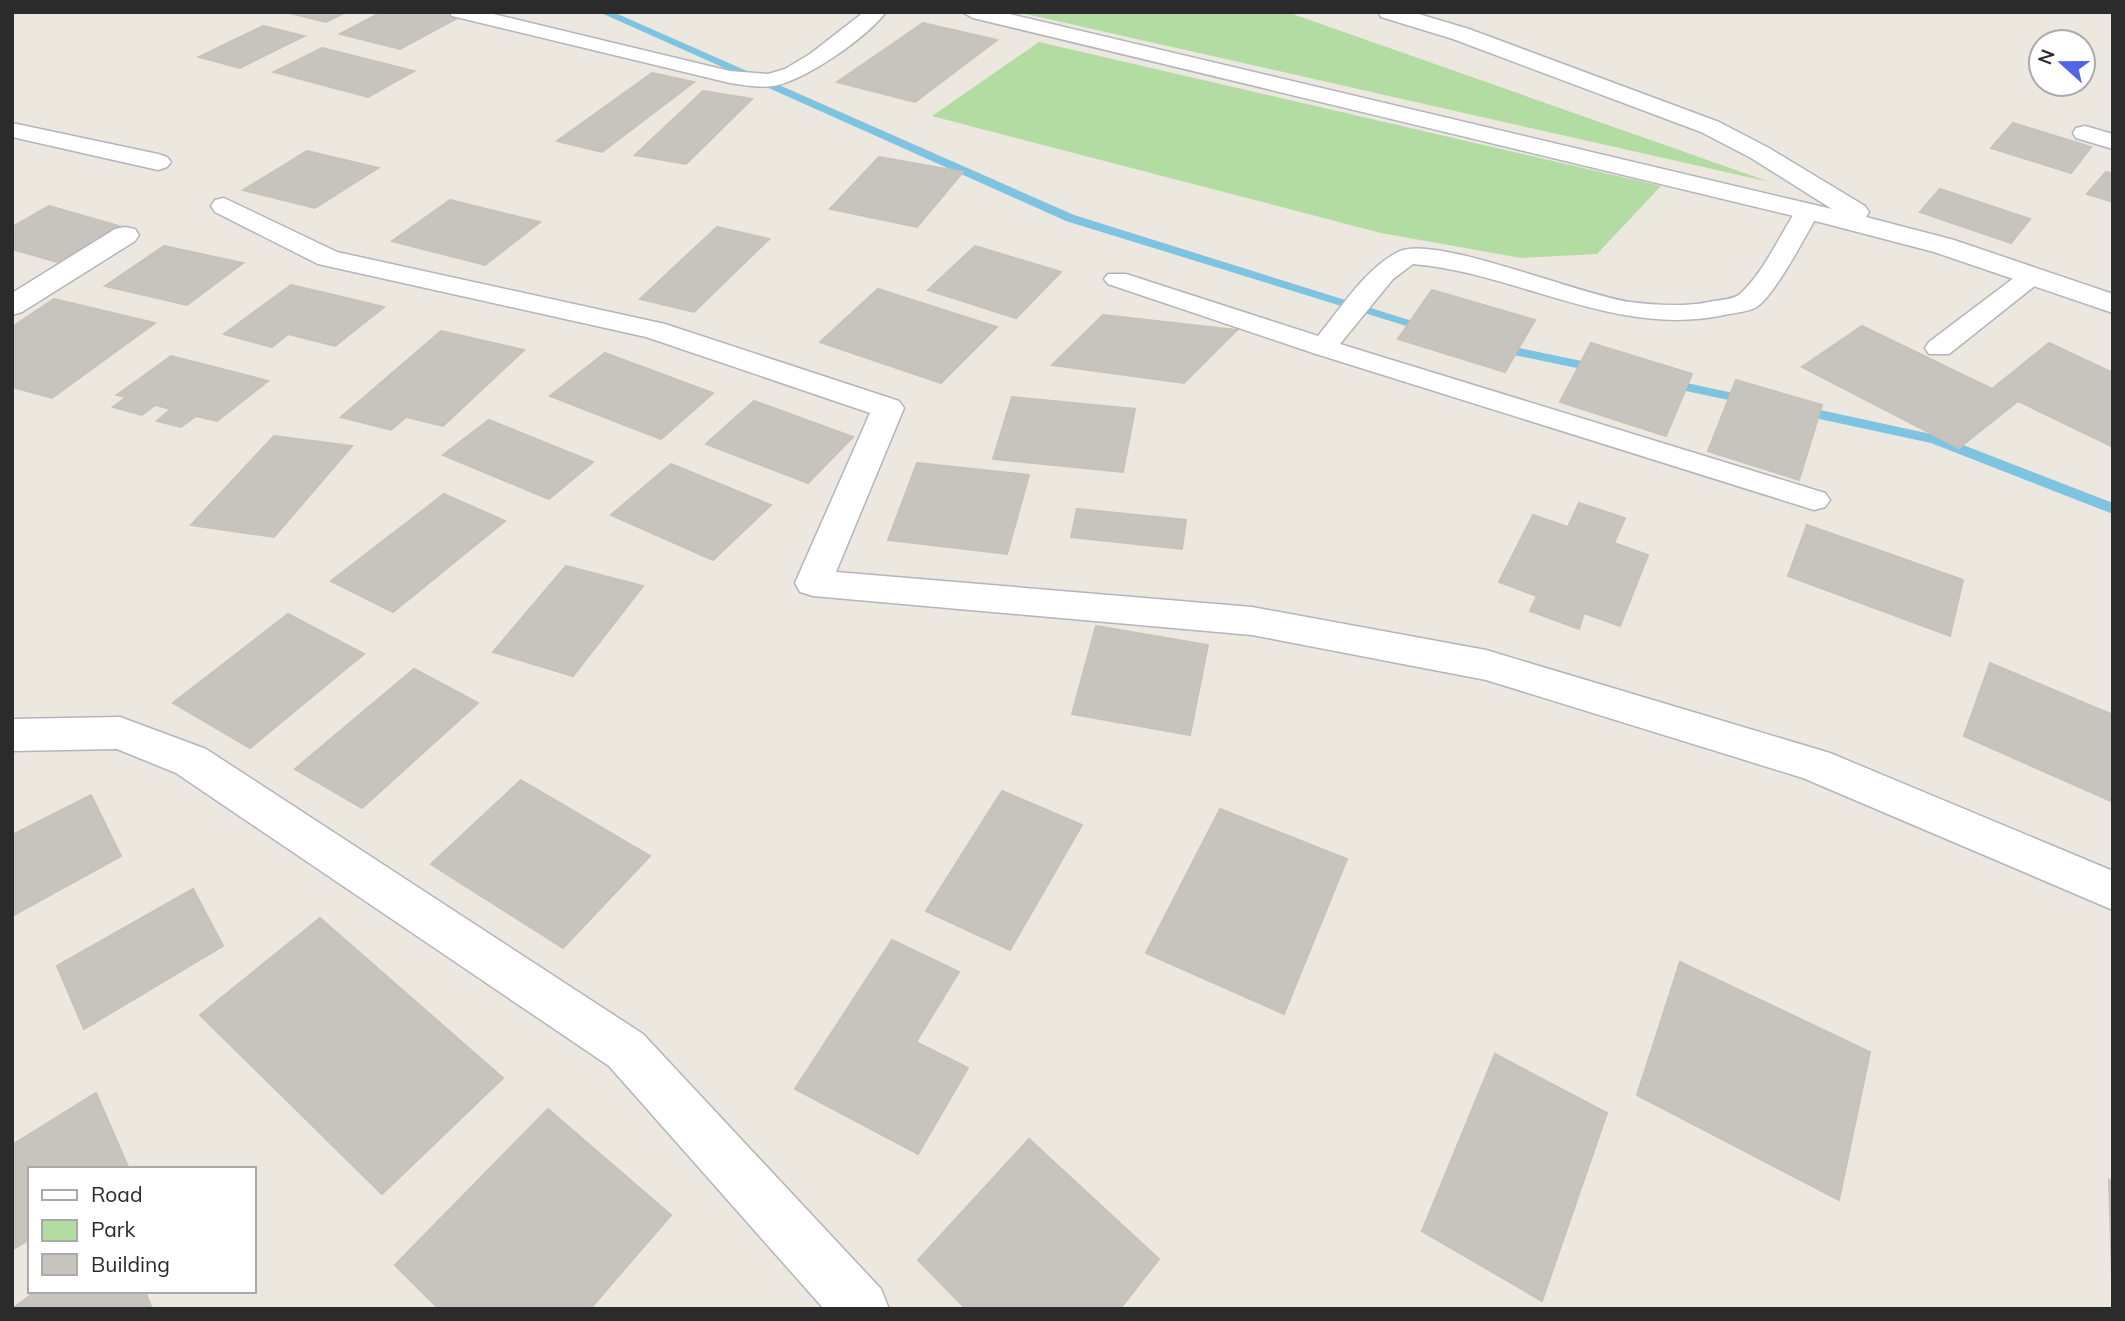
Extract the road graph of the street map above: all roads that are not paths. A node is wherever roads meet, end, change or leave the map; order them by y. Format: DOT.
graph roads {
  1 [pos="459,12"];
  2 [pos="876,12"];
  3 [pos="973,12"];
  4 [pos="1389,12"];
  5 [pos="12,130"];
  6 [pos="2085,133"];
  7 [pos="2113,142"];
  8 [pos="158,162"];
  9 [pos="224,206"];
  10 [pos="1808,211"];
  11 [pos="1888,231"];
  12 [pos="125,235"];
  13 [pos="2032,276"];
  14 [pos="1117,279"];
  15 [pos="2113,304"];
  16 [pos="12,306"];
  17 [pos="1323,347"];
  18 [pos="1939,348"];
  19 [pos="1814,499"];
  20 [pos="12,735"];
  21 [pos="2113,891"];
  22 [pos="862,1309"];
  1 -- 2 [label="lane"];
  3 -- 10 [label="street"];
  4 -- 11 [label="street"];
  5 -- 8 [label="street"];
  6 -- 7 [label="street"];
  9 -- 21 [label="street"];
  10 -- 11 [label="street"];
  10 -- 17 [label="lane"];
  11 -- 13 [label="street"];
  12 -- 16 [label="street"];
  13 -- 15 [label="street"];
  13 -- 18 [label="lane"];
  14 -- 17 [label="lane"];
  17 -- 19 [label="lane"];
  20 -- 22 [label="street"];
}
